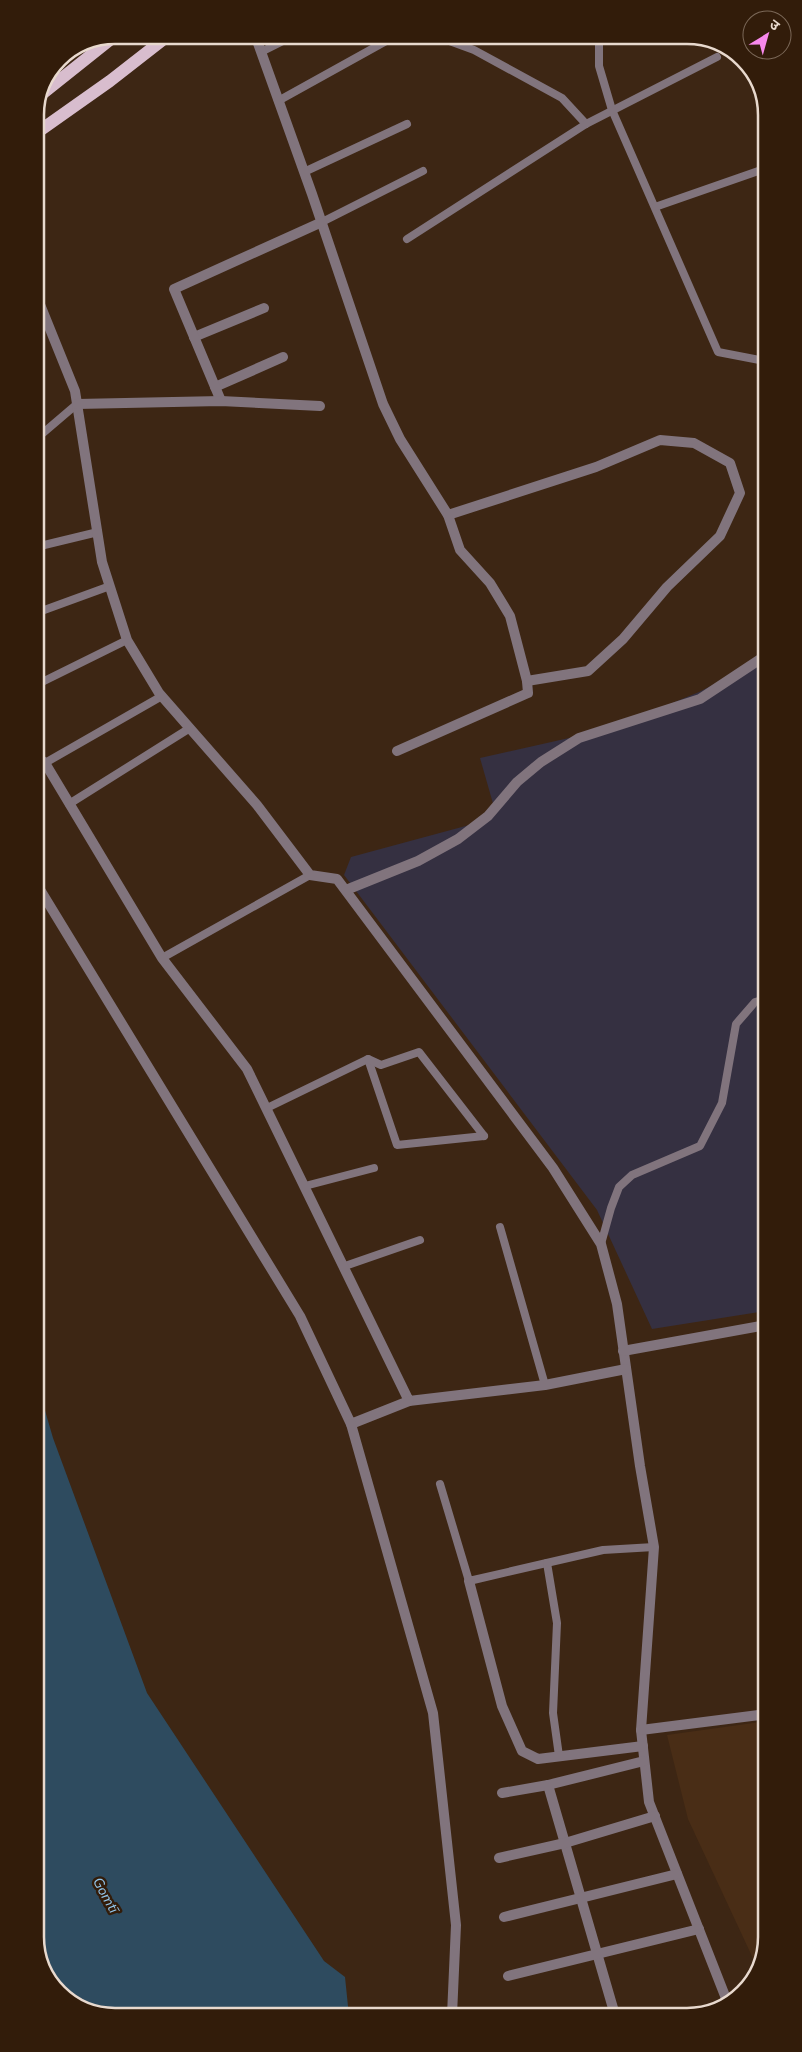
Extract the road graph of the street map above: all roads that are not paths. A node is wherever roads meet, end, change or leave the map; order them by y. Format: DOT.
graph roads {
  1 [pos="157,44"];
  2 [pos="258,44"];
  3 [pos="277,44"];
  4 [pos="381,44"];
  5 [pos="459,44"];
  6 [pos="599,44"];
  7 [pos="104,45"];
  8 [pos="261,52"];
  9 [pos="717,56"];
  10 [pos="49,88"];
  11 [pos="278,101"];
  12 [pos="612,110"];
  13 [pos="407,124"];
  14 [pos="586,124"];
  15 [pos="44,128"];
  16 [pos="423,171"];
  17 [pos="758,171"];
  18 [pos="304,172"];
  19 [pos="654,207"];
  20 [pos="322,222"];
  21 [pos="407,239"];
  22 [pos="264,308"];
  23 [pos="44,312"];
  24 [pos="194,337"];
  25 [pos="284,357"];
  26 [pos="758,360"];
  27 [pos="215,387"];
  28 [pos="221,401"];
  29 [pos="77,404"];
  30 [pos="320,406"];
  31 [pos="44,432"];
  32 [pos="448,515"];
  33 [pos="98,532"];
  34 [pos="44,545"];
  35 [pos="110,586"];
  36 [pos="44,610"];
  37 [pos="127,640"];
  38 [pos="758,661"];
  39 [pos="44,681"];
  40 [pos="527,681"];
  41 [pos="162,696"];
  42 [pos="190,728"];
  43 [pos="397,751"];
  44 [pos="44,763"];
  45 [pos="69,804"];
  46 [pos="310,875"];
  47 [pos="346,890"];
  48 [pos="44,896"];
  49 [pos="162,958"];
  50 [pos="758,1001"];
  51 [pos="368,1059"];
  52 [pos="267,1108"];
  53 [pos="374,1168"];
  54 [pos="305,1186"];
  55 [pos="500,1227"];
  56 [pos="420,1240"];
  57 [pos="601,1244"];
  58 [pos="345,1266"];
  59 [pos="758,1326"];
  60 [pos="624,1351"];
  61 [pos="626,1369"];
  62 [pos="545,1385"];
  63 [pos="410,1401"];
  64 [pos="351,1424"];
  65 [pos="440,1484"];
  66 [pos="654,1547"];
  67 [pos="547,1563"];
  68 [pos="469,1580"];
  69 [pos="758,1715"];
  70 [pos="641,1730"];
  71 [pos="643,1746"];
  72 [pos="559,1756"];
  73 [pos="644,1761"];
  74 [pos="548,1785"];
  75 [pos="502,1793"];
  76 [pos="655,1816"];
  77 [pos="565,1843"];
  78 [pos="499,1858"];
  79 [pos="677,1874"];
  80 [pos="582,1899"];
  81 [pos="504,1917"];
  82 [pos="699,1929"];
  83 [pos="597,1954"];
  84 [pos="508,1976"];
  85 [pos="725,1996"];
  86 [pos="452,2008"];
  87 [pos="613,2008"];
  1 -- 15 [label="main road"];
  2 -- 8 [label="street"];
  3 -- 8 [label="lane"];
  4 -- 11 [label="lane"];
  5 -- 14 [label="lane"];
  6 -- 12 [label="lane"];
  7 -- 10 [label="main road"];
  8 -- 11 [label="street"];
  9 -- 12 [label="lane"];
  11 -- 18 [label="street"];
  12 -- 14 [label="lane"];
  12 -- 19 [label="lane"];
  13 -- 18 [label="lane"];
  14 -- 21 [label="lane"];
  16 -- 20 [label="lane"];
  17 -- 19 [label="lane"];
  18 -- 20 [label="street"];
  19 -- 26 [label="lane"];
  20 -- 24 [label="street"];
  20 -- 32 [label="street"];
  22 -- 24 [label="street"];
  23 -- 29 [label="street"];
  24 -- 27 [label="street"];
  25 -- 27 [label="street"];
  27 -- 28 [label="street"];
  28 -- 29 [label="street"];
  28 -- 30 [label="street"];
  29 -- 31 [label="lane"];
  29 -- 33 [label="street"];
  32 -- 40 [label="street"];
  32 -- 40 [label="street"];
  33 -- 34 [label="lane"];
  33 -- 35 [label="street"];
  35 -- 36 [label="lane"];
  35 -- 37 [label="street"];
  37 -- 39 [label="lane"];
  37 -- 41 [label="street"];
  38 -- 47 [label="street"];
  40 -- 43 [label="street"];
  41 -- 42 [label="street"];
  41 -- 44 [label="lane"];
  42 -- 45 [label="lane"];
  42 -- 46 [label="street"];
  44 -- 45 [label="street"];
  45 -- 49 [label="street"];
  46 -- 47 [label="street"];
  46 -- 49 [label="lane"];
  47 -- 57 [label="street"];
  48 -- 64 [label="street"];
  49 -- 52 [label="street"];
  50 -- 57 [label="lane"];
  51 -- 51 [label="lane"];
  51 -- 52 [label="lane"];
  52 -- 54 [label="street"];
  53 -- 54 [label="lane"];
  54 -- 58 [label="street"];
  55 -- 62 [label="lane"];
  56 -- 58 [label="lane"];
  57 -- 60 [label="street"];
  58 -- 63 [label="street"];
  59 -- 60 [label="street"];
  60 -- 61 [label="street"];
  61 -- 62 [label="street"];
  61 -- 66 [label="street"];
  62 -- 63 [label="street"];
  63 -- 64 [label="street"];
  64 -- 86 [label="street"];
  65 -- 68 [label="lane"];
  66 -- 67 [label="lane"];
  66 -- 70 [label="street"];
  67 -- 68 [label="lane"];
  67 -- 72 [label="lane"];
  68 -- 72 [label="street"];
  69 -- 70 [label="street"];
  70 -- 71 [label="street"];
  71 -- 72 [label="street"];
  71 -- 73 [label="street"];
  73 -- 74 [label="street"];
  73 -- 76 [label="street"];
  74 -- 75 [label="street"];
  74 -- 77 [label="street"];
  76 -- 77 [label="street"];
  76 -- 79 [label="street"];
  77 -- 78 [label="street"];
  77 -- 80 [label="street"];
  79 -- 80 [label="street"];
  79 -- 82 [label="street"];
  80 -- 81 [label="street"];
  80 -- 83 [label="street"];
  82 -- 83 [label="street"];
  82 -- 85 [label="street"];
  83 -- 84 [label="street"];
  83 -- 87 [label="street"];
}
